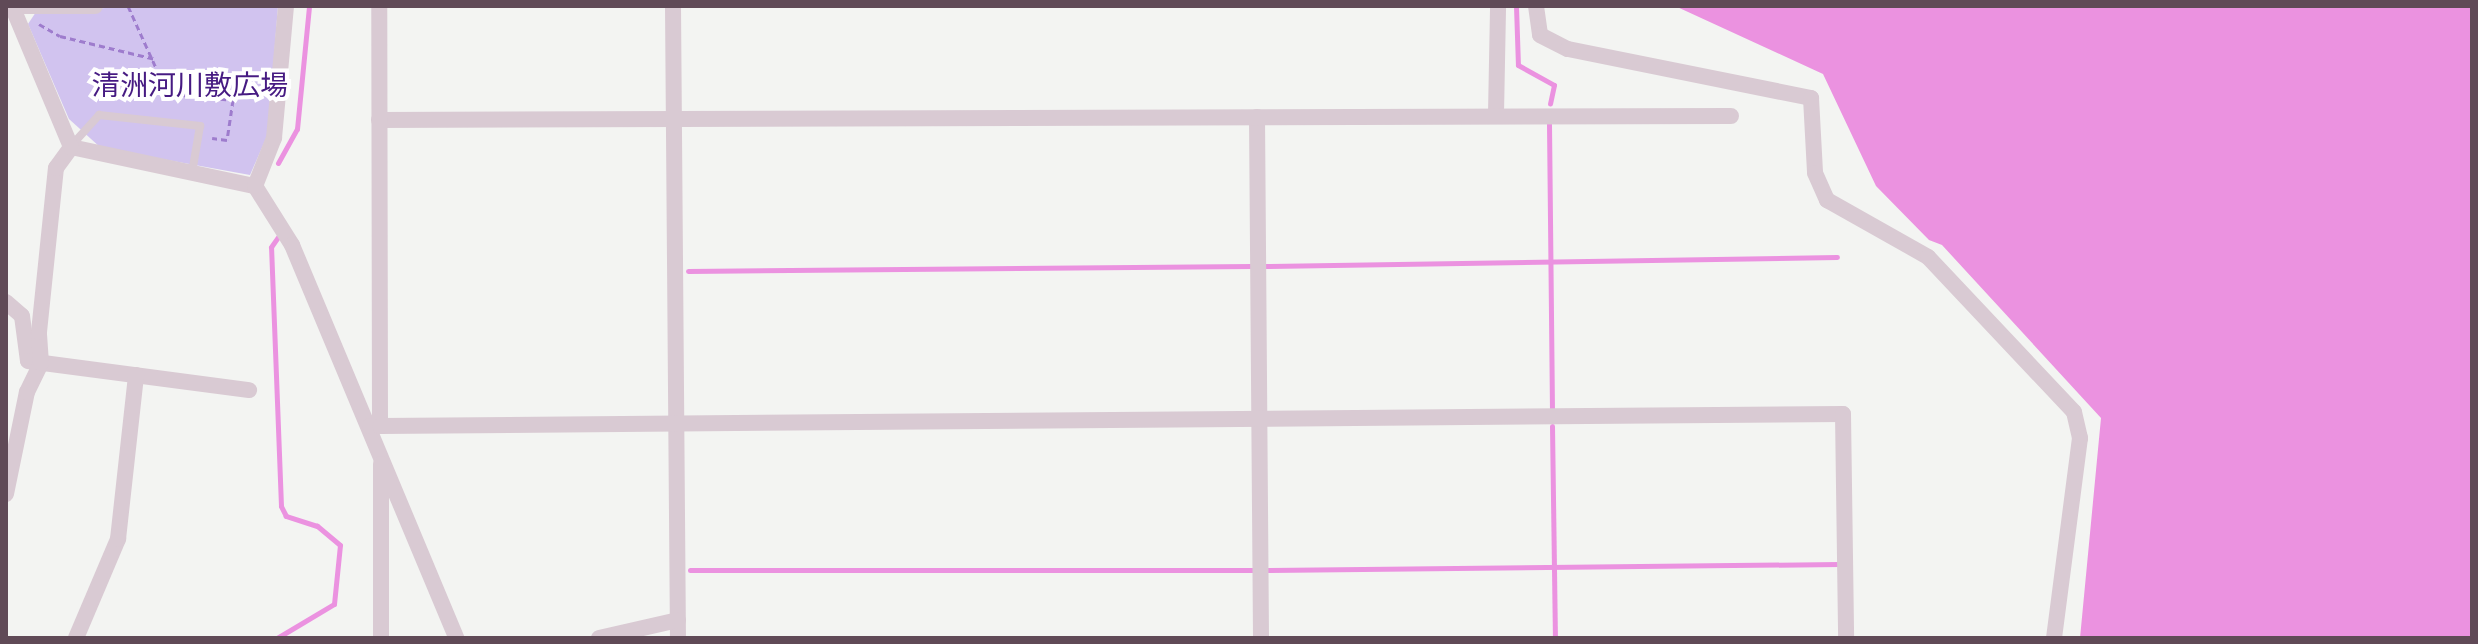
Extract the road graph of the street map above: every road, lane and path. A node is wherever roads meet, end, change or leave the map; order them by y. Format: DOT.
graph roads {
  1 [pos="12,6"];
  2 [pos="95,6"];
  3 [pos="128,6"];
  4 [pos="286,6"];
  5 [pos="379,6"];
  6 [pos="673,6"];
  7 [pos="1498,6"];
  8 [pos="1536,6"];
  9 [pos="26,12"];
  10 [pos="155,59"];
  11 [pos="168,94"];
  12 [pos="1496,114"];
  13 [pos="1731,116"];
  14 [pos="1257,117"];
  15 [pos="379,120"];
  16 [pos="673,122"];
  17 [pos="71,147"];
  18 [pos="192,173"];
  19 [pos="255,186"];
  20 [pos="6,302"];
  21 [pos="41,363"];
  22 [pos="136,375"];
  23 [pos="249,390"];
  24 [pos="1258,420"];
  25 [pos="677,424"];
  26 [pos="374,426"];
  27 [pos="381,456"];
  28 [pos="6,494"];
  29 [pos="678,620"];
  30 [pos="76,638"];
  31 [pos="381,638"];
  32 [pos="456,638"];
  33 [pos="599,638"];
  34 [pos="678,638"];
  35 [pos="1261,638"];
  36 [pos="1846,638"];
  37 [pos="2054,638"];
  1 -- 17 [label="street"];
  2 -- 9 [label="street"];
  3 -- 10 [label="path"];
  4 -- 19 [label="street"];
  5 -- 15 [label="street"];
  6 -- 16 [label="street"];
  7 -- 12 [label="street"];
  8 -- 37 [label="street"];
  9 -- 10 [label="path"];
  10 -- 11 [label="path"];
  12 -- 13 [label="street"];
  12 -- 14 [label="street"];
  14 -- 16 [label="street"];
  14 -- 24 [label="street"];
  15 -- 16 [label="street"];
  15 -- 26 [label="street"];
  16 -- 25 [label="street"];
  17 -- 18 [label="street"];
  17 -- 18 [label="lane"];
  17 -- 21 [label="street"];
  18 -- 19 [label="street"];
  19 -- 26 [label="street"];
  20 -- 21 [label="street"];
  21 -- 22 [label="street"];
  21 -- 28 [label="street"];
  22 -- 23 [label="street"];
  22 -- 30 [label="street"];
  24 -- 25 [label="street"];
  24 -- 35 [label="street"];
  24 -- 36 [label="street"];
  25 -- 26 [label="street"];
  25 -- 29 [label="street"];
  26 -- 27 [label="street"];
  27 -- 31 [label="street"];
  27 -- 32 [label="street"];
  29 -- 33 [label="street"];
  29 -- 34 [label="street"];
}
